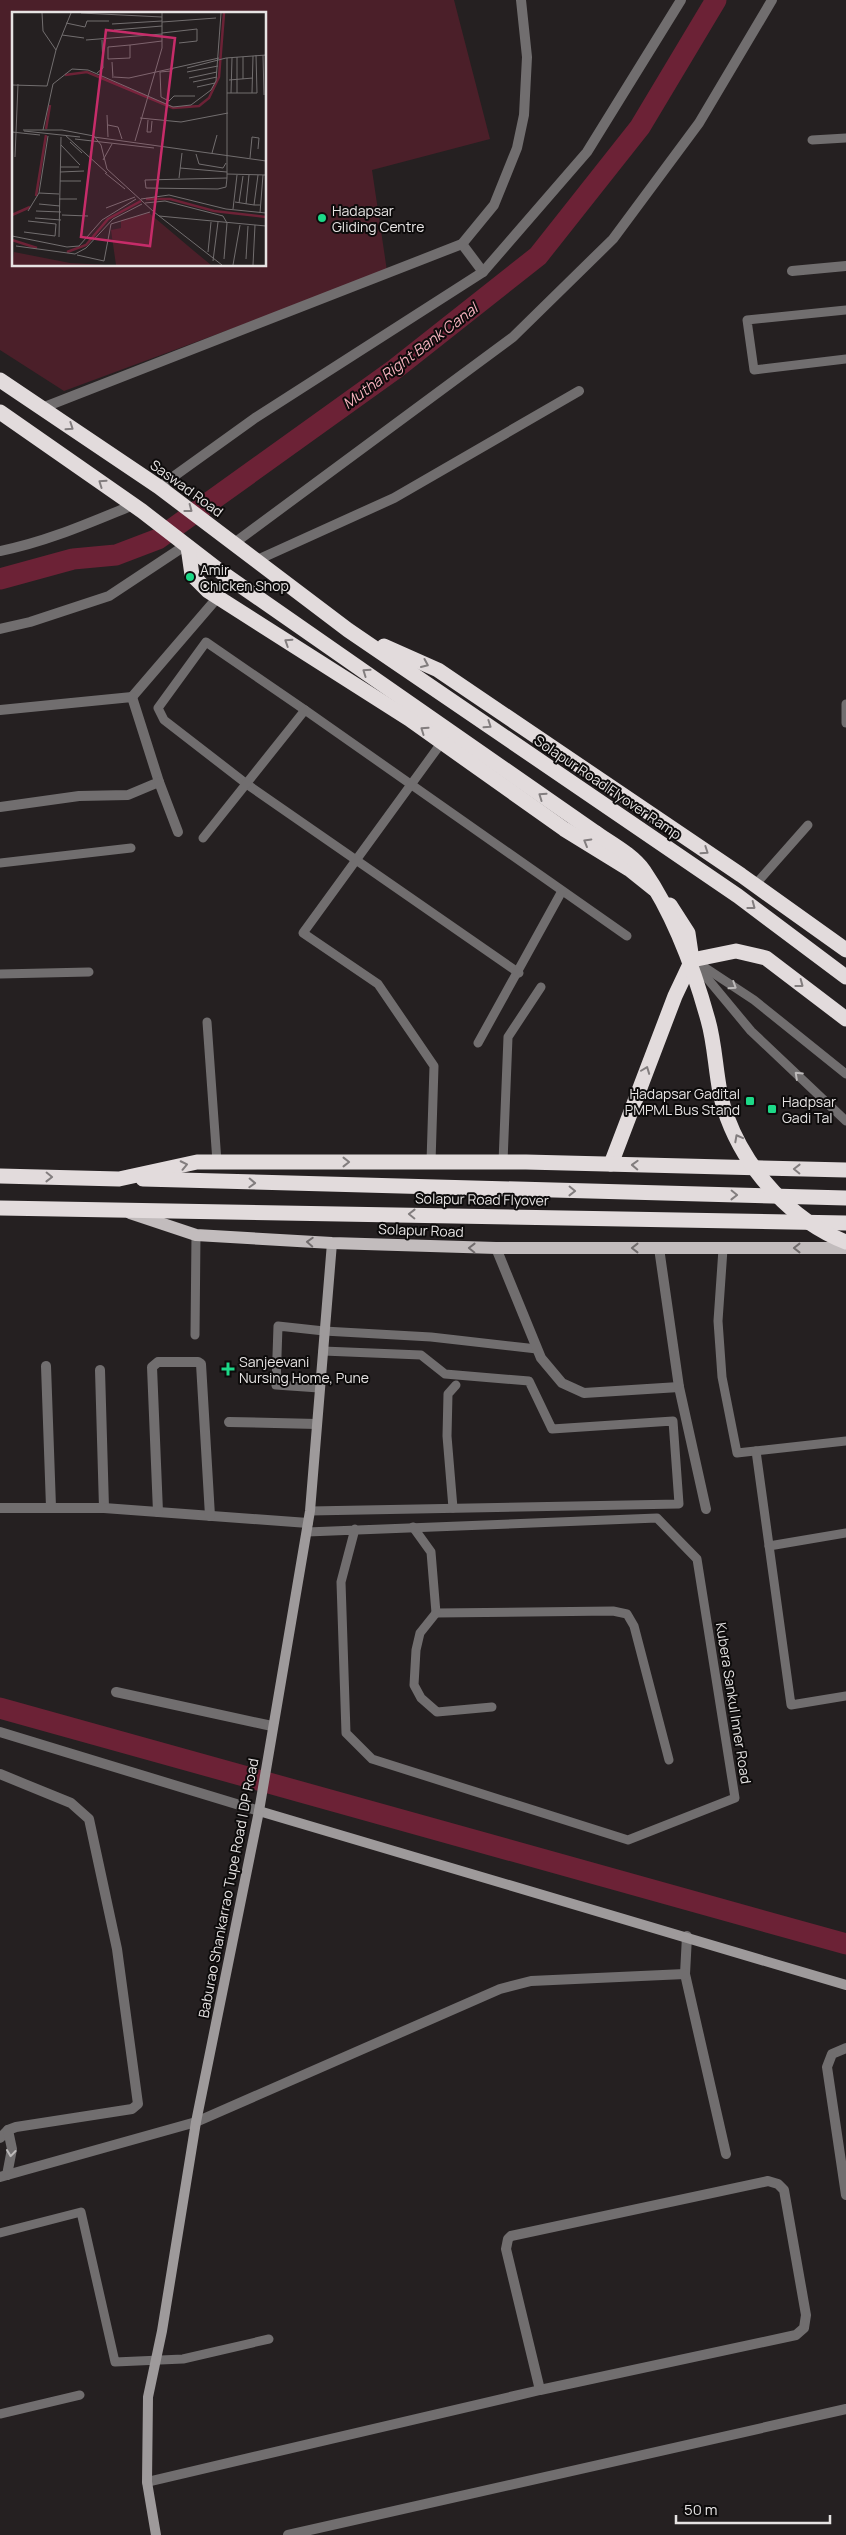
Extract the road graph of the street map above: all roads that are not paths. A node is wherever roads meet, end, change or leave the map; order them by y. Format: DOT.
graph roads {
  1 [pos="521,0"];
  2 [pos="681,0"];
  3 [pos="772,0"];
  4 [pos="846,138"];
  5 [pos="812,140"];
  6 [pos="462,244"];
  7 [pos="846,266"];
  8 [pos="792,271"];
  9 [pos="483,272"];
  10 [pos="846,310"];
  11 [pos="846,359"];
  12 [pos="0,380"];
  13 [pos="579,391"];
  14 [pos="42,408"];
  15 [pos="0,412"];
  16 [pos="163,489"];
  17 [pos="137,508"];
  18 [pos="233,544"];
  19 [pos="186,545"];
  20 [pos="0,551"];
  21 [pos="255,561"];
  22 [pos="218,597"];
  23 [pos="0,628"];
  24 [pos="348,630"];
  25 [pos="132,697"];
  26 [pos="846,704"];
  27 [pos="0,710"];
  28 [pos="305,710"];
  29 [pos="846,723"];
  30 [pos="442,742"];
  31 [pos="159,782"];
  32 [pos="411,784"];
  33 [pos="248,785"];
  34 [pos="0,807"];
  35 [pos="808,825"];
  36 [pos="178,832"];
  37 [pos="203,838"];
  38 [pos="131,848"];
  39 [pos="357,861"];
  40 [pos="0,862"];
  41 [pos="755,885"];
  42 [pos="562,891"];
  43 [pos="627,936"];
  44 [pos="846,950"];
  45 [pos="692,960"];
  46 [pos="90,972"];
  47 [pos="519,973"];
  48 [pos="0,974"];
  49 [pos="846,977"];
  50 [pos="541,987"];
  51 [pos="846,1018"];
  52 [pos="207,1022"];
  53 [pos="478,1043"];
  54 [pos="846,1074"];
  55 [pos="846,1121"];
  56 [pos="217,1162"];
  57 [pos="431,1162"];
  58 [pos="503,1162"];
  59 [pos="610,1164"];
  60 [pos="846,1170"];
  61 [pos="0,1176"];
  62 [pos="120,1179"];
  63 [pos="846,1198"];
  64 [pos="0,1208"];
  65 [pos="117,1208"];
  66 [pos="846,1223"];
  67 [pos="196,1236"];
  68 [pos="846,1242"];
  69 [pos="332,1244"];
  70 [pos="496,1248"];
  71 [pos="659,1248"];
  72 [pos="846,1248"];
  73 [pos="723,1249"];
  74 [pos="324,1331"];
  75 [pos="195,1335"];
  76 [pos="537,1349"];
  77 [pos="322,1351"];
  78 [pos="46,1366"];
  79 [pos="100,1370"];
  80 [pos="456,1385"];
  81 [pos="679,1387"];
  82 [pos="319,1388"];
  83 [pos="229,1422"];
  84 [pos="316,1424"];
  85 [pos="846,1441"];
  86 [pos="756,1451"];
  87 [pos="51,1507"];
  88 [pos="0,1508"];
  89 [pos="104,1508"];
  90 [pos="453,1508"];
  91 [pos="706,1509"];
  92 [pos="310,1511"];
  93 [pos="158,1512"];
  94 [pos="210,1516"];
  95 [pos="308,1527"];
  96 [pos="412,1527"];
  97 [pos="355,1530"];
  98 [pos="846,1533"];
  99 [pos="769,1546"];
  100 [pos="436,1613"];
  101 [pos="116,1692"];
  102 [pos="846,1696"];
  103 [pos="492,1708"];
  104 [pos="272,1726"];
  105 [pos="0,1732"];
  106 [pos="669,1760"];
  107 [pos="0,1774"];
  108 [pos="259,1811"];
  109 [pos="687,1936"];
  110 [pos="685,1974"];
  111 [pos="846,1986"];
  112 [pos="846,2048"];
  113 [pos="196,2122"];
  114 [pos="8,2130"];
  115 [pos="0,2138"];
  116 [pos="726,2154"];
  117 [pos="3,2176"];
  118 [pos="846,2194"];
  119 [pos="0,2233"];
  120 [pos="270,2339"];
  121 [pos="154,2361"];
  122 [pos="540,2390"];
  123 [pos="80,2395"];
  124 [pos="846,2409"];
  125 [pos="0,2414"];
  126 [pos="147,2482"];
  127 [pos="156,2535"];
  128 [pos="288,2535"];
  1 -- 6 [label="street"];
  2 -- 9 [label="street"];
  3 -- 18 [label="street"];
  4 -- 5 [label="lane"];
  6 -- 9 [label="street"];
  6 -- 14 [label="street"];
  7 -- 8 [label="street"];
  9 -- 16 [label="street"];
  10 -- 11 [label="lane"];
  12 -- 14 [label="highway, Saswad Road"];
  13 -- 21 [label="street"];
  14 -- 16 [label="highway, Saswad Road, one-way"];
  17 -- 15 [label="highway, one-way"];
  16 -- 18 [label="highway, Saswad Road, one-way"];
  17 -- 19 [label="highway"];
  17 -- 20 [label="street"];
  18 -- 21 [label="highway, Saswad Road"];
  19 -- 22 [label="highway"];
  19 -- 23 [label="street"];
  68 -- 19 [label="highway, one-way, bridge"];
  21 -- 24 [label="highway, Saswad Road"];
  22 -- 25 [label="street"];
  30 -- 22 [label="highway, one-way"];
  24 -- 41 [label="highway, one-way"];
  24 -- 49 [label="highway, Solapur Road Flyover Ramp, one-way"];
  25 -- 27 [label="street"];
  25 -- 31 [label="street"];
  26 -- 29 [label="lane"];
  28 -- 32 [label="lane"];
  28 -- 33 [label="lane"];
  28 -- 33 [label="lane"];
  30 -- 32 [label="lane"];
  45 -- 30 [label="highway, one-way"];
  31 -- 34 [label="street"];
  31 -- 36 [label="street"];
  32 -- 39 [label="lane"];
  32 -- 42 [label="lane"];
  33 -- 37 [label="lane"];
  33 -- 39 [label="lane"];
  35 -- 41 [label="lane"];
  38 -- 40 [label="lane"];
  39 -- 47 [label="lane"];
  39 -- 57 [label="lane"];
  41 -- 44 [label="highway"];
  42 -- 43 [label="lane"];
  42 -- 47 [label="lane"];
  45 -- 51 [label="highway, one-way"];
  45 -- 54 [label="lane, one-way"];
  55 -- 45 [label="lane, one-way"];
  59 -- 45 [label="highway, one-way"];
  46 -- 48 [label="lane"];
  47 -- 53 [label="lane"];
  50 -- 58 [label="lane"];
  52 -- 56 [label="lane"];
  56 -- 57 [label="highway, one-way"];
  62 -- 56 [label="highway, one-way"];
  57 -- 58 [label="highway"];
  58 -- 59 [label="highway"];
  60 -- 59 [label="highway, one-way"];
  61 -- 62 [label="highway, one-way"];
  62 -- 63 [label="highway, Solapur Road Flyover, one-way"];
  64 -- 65 [label="highway, Solapur Road"];
  66 -- 65 [label="highway, Solapur Road Flyover, one-way, bridge"];
  65 -- 67 [label="main road, Solapur Road"];
  69 -- 67 [label="main road, Solapur Road, one-way"];
  67 -- 75 [label="lane"];
  70 -- 69 [label="main road, Solapur Road, one-way"];
  69 -- 74 [label="street, Baburao Shankarrao Tupe Road | DP Road"];
  71 -- 70 [label="main road, Solapur Road, one-way"];
  70 -- 76 [label="street"];
  71 -- 73 [label="main road, Solapur Road"];
  71 -- 81 [label="street"];
  72 -- 73 [label="main road, Solapur Road, one-way"];
  73 -- 86 [label="lane"];
  74 -- 76 [label="lane"];
  74 -- 77 [label="street, Baburao Shankarrao Tupe Road | DP Road"];
  74 -- 82 [label="lane"];
  76 -- 81 [label="street"];
  77 -- 82 [label="street, Baburao Shankarrao Tupe Road | DP Road"];
  77 -- 90 [label="lane"];
  78 -- 87 [label="street"];
  79 -- 89 [label="street"];
  80 -- 90 [label="lane"];
  81 -- 91 [label="street"];
  82 -- 84 [label="street, Baburao Shankarrao Tupe Road | DP Road"];
  83 -- 84 [label="street"];
  84 -- 92 [label="street, Baburao Shankarrao Tupe Road | DP Road"];
  85 -- 86 [label="lane"];
  86 -- 99 [label="lane"];
  87 -- 88 [label="street"];
  87 -- 89 [label="street"];
  89 -- 93 [label="street"];
  90 -- 92 [label="lane"];
  92 -- 95 [label="street, Baburao Shankarrao Tupe Road | DP Road"];
  93 -- 94 [label="street"];
  93 -- 94 [label="street"];
  94 -- 95 [label="street"];
  95 -- 97 [label="lane, Kubera Sankul Inner Road"];
  95 -- 104 [label="street, Baburao Shankarrao Tupe Road | DP Road"];
  96 -- 97 [label="lane, Kubera Sankul Inner Road"];
  96 -- 97 [label="lane, Kubera Sankul Inner Road"];
  96 -- 100 [label="lane"];
  98 -- 99 [label="lane"];
  99 -- 102 [label="lane"];
  100 -- 103 [label="lane"];
  100 -- 106 [label="lane"];
  101 -- 104 [label="street"];
  104 -- 108 [label="street, Baburao Shankarrao Tupe Road | DP Road"];
  105 -- 108 [label="street"];
  107 -- 114 [label="street"];
  108 -- 109 [label="street"];
  108 -- 113 [label="street, Baburao Shankarrao Tupe Road | DP Road"];
  109 -- 110 [label="street"];
  109 -- 111 [label="street"];
  110 -- 113 [label="street"];
  110 -- 116 [label="street"];
  112 -- 118 [label="street"];
  113 -- 117 [label="street"];
  113 -- 121 [label="street, Baburao Shankarrao Tupe Road | DP Road"];
  114 -- 115 [label="street"];
  114 -- 117 [label="street, one-way"];
  119 -- 121 [label="lane"];
  120 -- 121 [label="lane"];
  121 -- 126 [label="street, Baburao Shankarrao Tupe Road | DP Road"];
  122 -- 122 [label="street"];
  122 -- 126 [label="street"];
  123 -- 125 [label="lane"];
  124 -- 128 [label="street"];
  126 -- 127 [label="street, Baburao Shankarrao Tupe Road | DP Road"];
}
